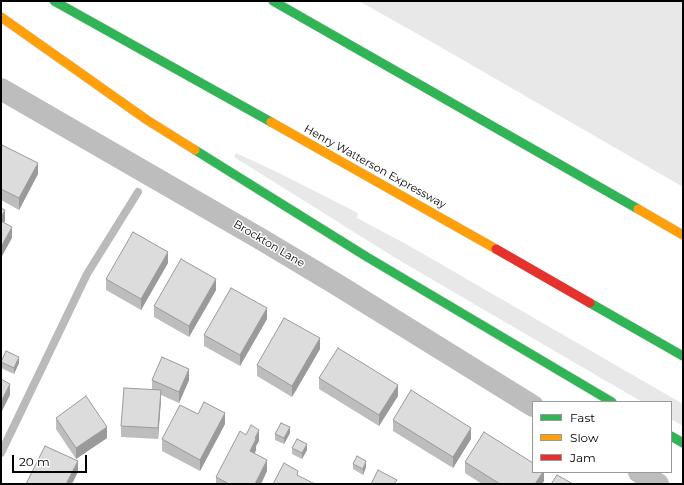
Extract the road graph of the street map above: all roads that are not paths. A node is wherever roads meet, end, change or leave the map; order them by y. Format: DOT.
graph roads {
  1 [pos="54,1"];
  2 [pos="274,1"];
  3 [pos="1,17"];
  4 [pos="1,89"];
  5 [pos="683,235"];
  6 [pos="683,356"];
  7 [pos="610,401"];
  8 [pos="532,405"];
  9 [pos="672,437"];
  10 [pos="683,443"];
  11 [pos="641,473"];
  12 [pos="658,484"];
  1 -- 6 [label="highway, Henry Watterson Expressway"];
  2 -- 5 [label="highway"];
  3 -- 7 [label="highway"];
  4 -- 8 [label="street, Brockton Lane"];
  9 -- 10 [label="highway"];
  11 -- 12 [label="street"];
}
